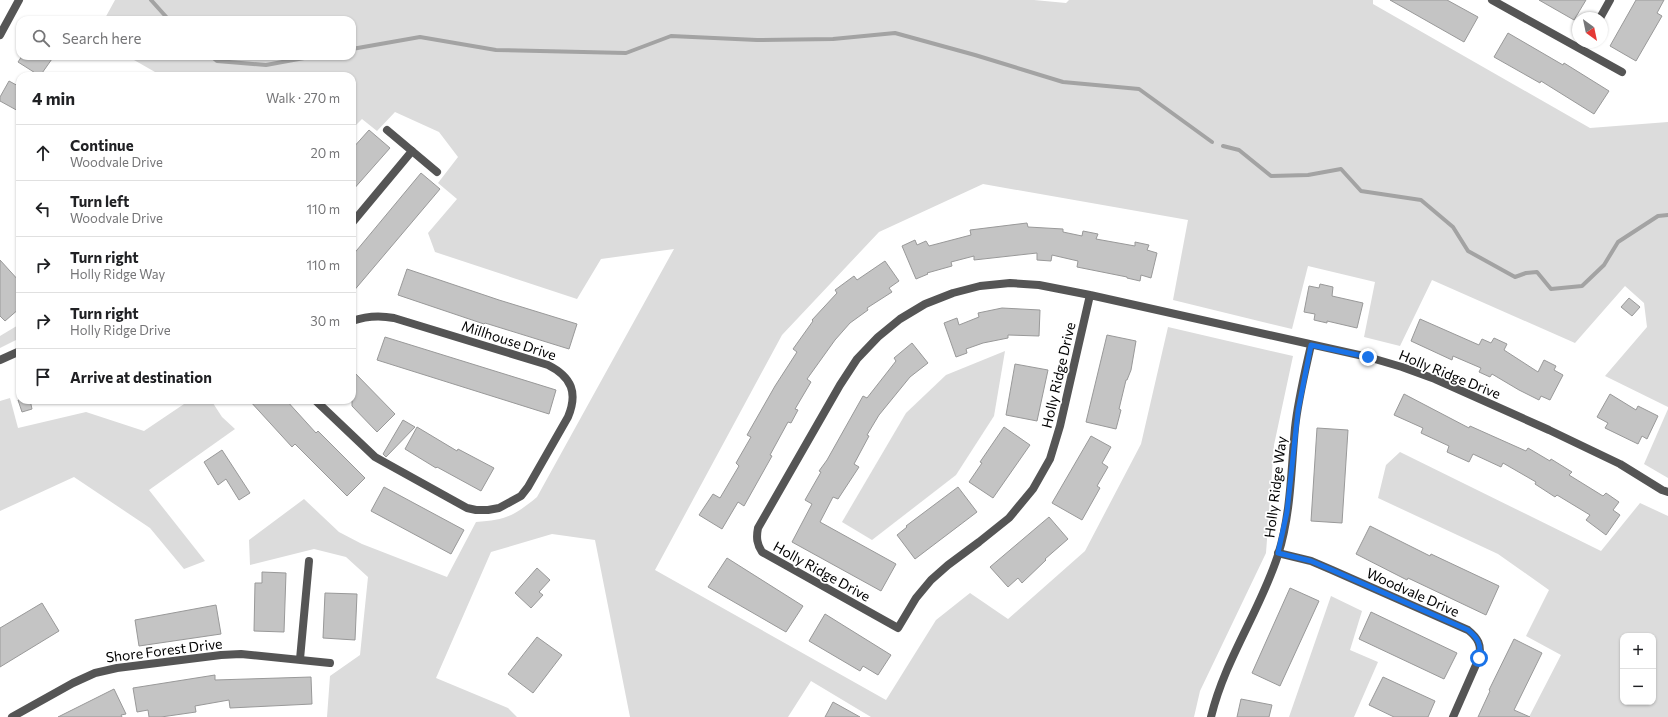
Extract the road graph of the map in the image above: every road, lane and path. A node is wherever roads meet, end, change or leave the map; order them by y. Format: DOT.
graph roads {
  1 [pos="19,0"];
  2 [pos="1492,0"];
  3 [pos="1610,0"];
  4 [pos="1603,12"];
  5 [pos="0,35"];
  6 [pos="1572,39"];
  7 [pos="1588,48"];
  8 [pos="1622,72"];
  9 [pos="387,130"];
  10 [pos="412,151"];
  11 [pos="437,172"];
  12 [pos="356,218"];
  13 [pos="1090,295"];
  14 [pos="356,320"];
  15 [pos="1311,345"];
  16 [pos="16,353"];
  17 [pos="0,360"];
  18 [pos="318,404"];
  19 [pos="1668,492"];
  20 [pos="1278,553"];
  21 [pos="309,561"];
  22 [pos="300,660"];
  23 [pos="330,663"];
  24 [pos="12,717"];
  25 [pos="1211,717"];
  26 [pos="1453,717"];
  1 -- 5 [label="street"];
  2 -- 6 [label="street"];
  3 -- 4 [label="street"];
  7 -- 8 [label="street"];
  9 -- 10 [label="street"];
  10 -- 11 [label="street"];
  10 -- 12 [label="street"];
  13 -- 13 [label="street, Holly Ridge Drive"];
  13 -- 15 [label="street, Holly Ridge Drive"];
  14 -- 18 [label="street, Millhouse Drive"];
  15 -- 19 [label="street, Holly Ridge Drive"];
  15 -- 20 [label="street, Holly Ridge Way"];
  16 -- 17 [label="street"];
  20 -- 25 [label="street, Holly Ridge Way"];
  20 -- 26 [label="street, Woodvale Drive"];
  21 -- 22 [label="street"];
  22 -- 23 [label="street, Shore Forest Drive"];
  22 -- 24 [label="street, Shore Forest Drive"];
}
